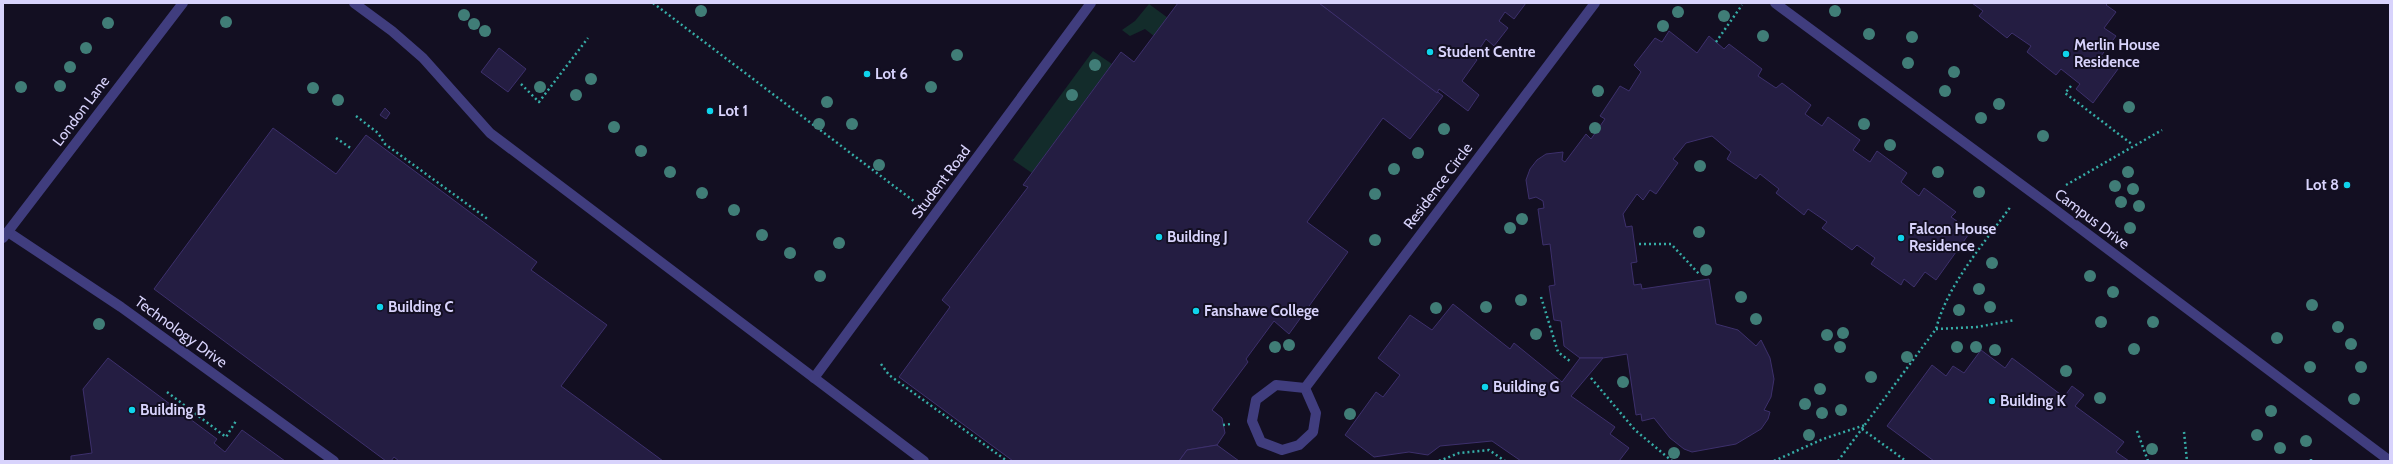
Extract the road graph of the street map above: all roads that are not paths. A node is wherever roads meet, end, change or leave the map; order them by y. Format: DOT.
graph roads {
  1 [pos="183,3"];
  2 [pos="354,3"];
  3 [pos="1091,3"];
  4 [pos="1595,3"];
  5 [pos="1775,3"];
  6 [pos="5,235"];
  7 [pos="814,378"];
  8 [pos="1305,388"];
  9 [pos="334,461"];
  10 [pos="924,461"];
  11 [pos="2390,461"];
  1 -- 6 [label="lane, London Lane"];
  2 -- 7 [label="lane"];
  3 -- 7 [label="lane, Student Road"];
  4 -- 8 [label="lane, Residence Circle"];
  5 -- 11 [label="lane, Campus Drive"];
  6 -- 9 [label="lane, Technology Drive"];
  7 -- 10 [label="lane"];
  8 -- 8 [label="lane"];
}
